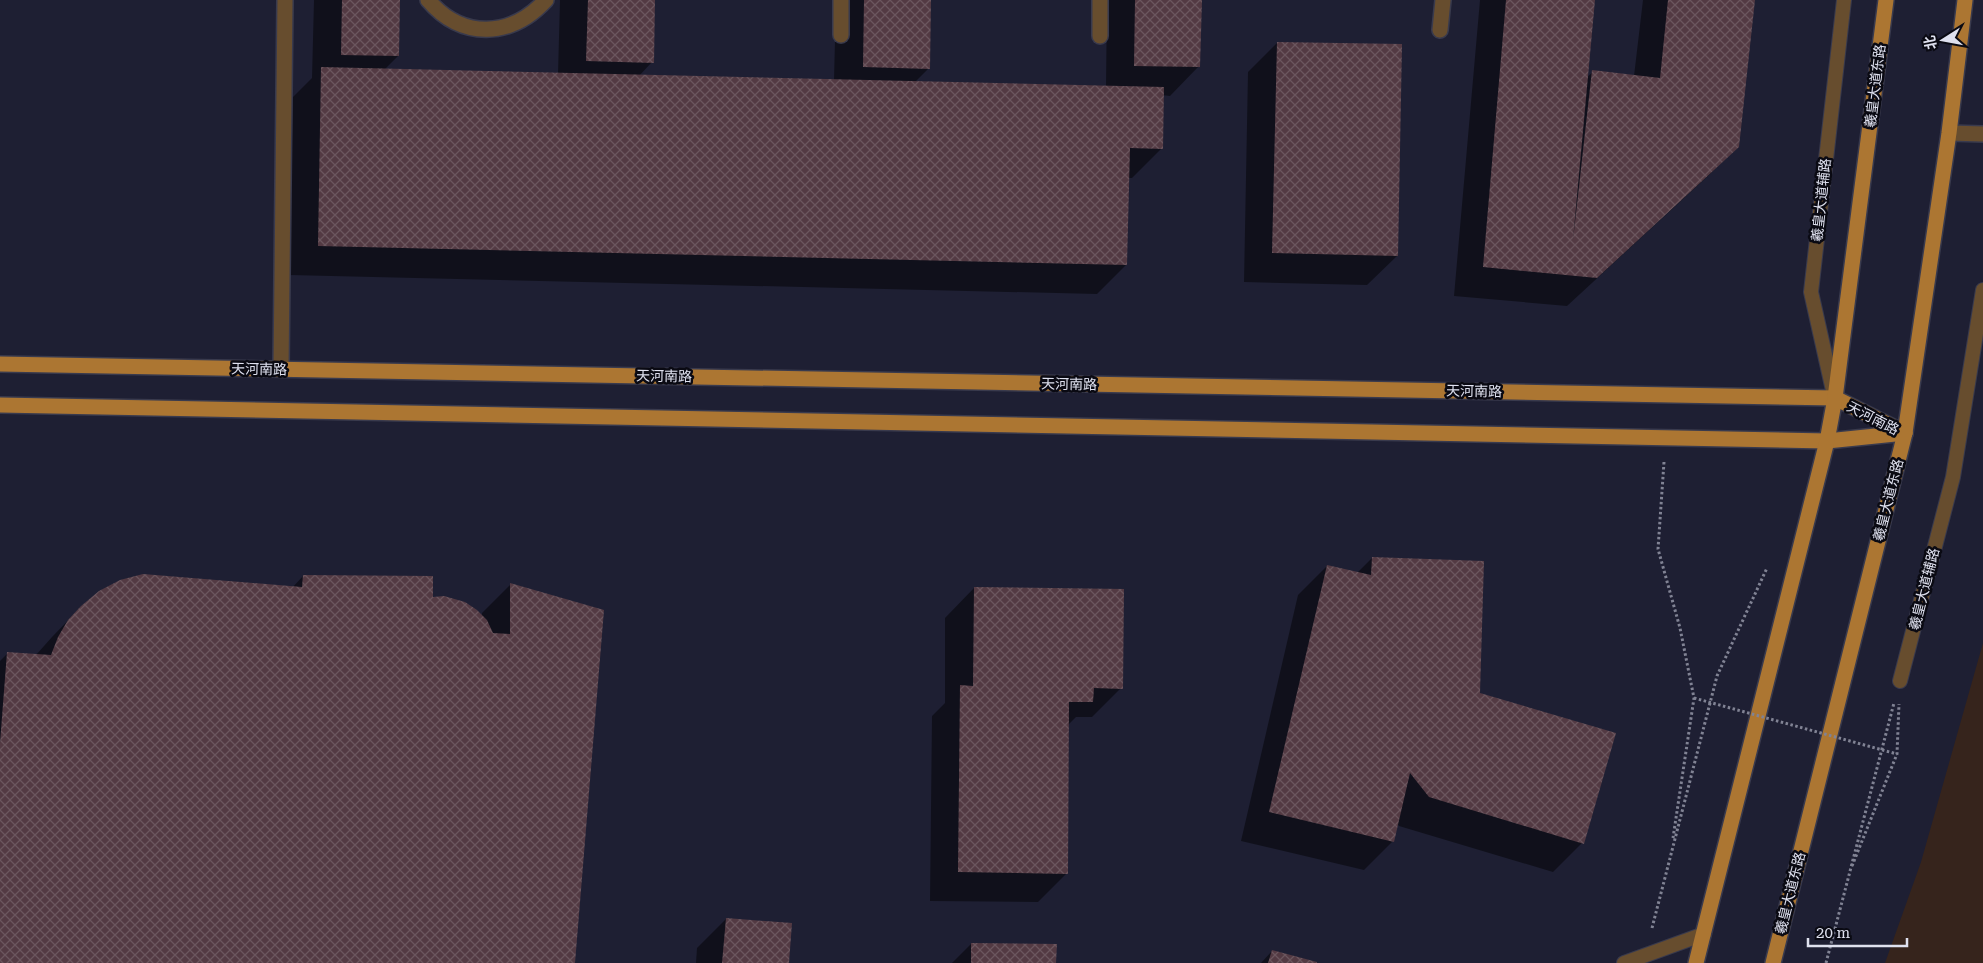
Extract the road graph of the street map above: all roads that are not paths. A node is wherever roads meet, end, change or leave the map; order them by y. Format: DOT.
graph roads {
  1 [pos="285,0"];
  2 [pos="428,0"];
  3 [pos="546,0"];
  4 [pos="840,0"];
  5 [pos="1100,0"];
  6 [pos="1443,0"];
  7 [pos="1844,0"];
  8 [pos="1886,0"];
  9 [pos="1965,0"];
  10 [pos="1440,30"];
  11 [pos="841,35"];
  12 [pos="1100,36"];
  13 [pos="1949,133"];
  14 [pos="1983,134"];
  15 [pos="1983,290"];
  16 [pos="0,364"];
  17 [pos="281,369"];
  18 [pos="1835,398"];
  19 [pos="0,405"];
  20 [pos="1905,433"];
  21 [pos="1827,441"];
  22 [pos="1900,680"];
  23 [pos="1704,934"];
  24 [pos="1624,963"];
  25 [pos="1696,963"];
  26 [pos="1773,963"];
  1 -- 17 [label="street"];
  2 -- 3 [label="street"];
  4 -- 11 [label="street"];
  5 -- 12 [label="street"];
  6 -- 10 [label="street"];
  7 -- 18 [label="lane, 羲皇大道辅路"];
  8 -- 18 [label="main road, 羲皇大道东路"];
  9 -- 13 [label="main road, 羲皇大道东路"];
  13 -- 14 [label="street"];
  13 -- 20 [label="main road, 羲皇大道东路"];
  15 -- 22 [label="lane, 羲皇大道辅路"];
  16 -- 17 [label="main road, 天河南路"];
  17 -- 18 [label="main road, 天河南路"];
  18 -- 20 [label="main road, 天河南路"];
  18 -- 21 [label="main road, 羲皇大道东路"];
  19 -- 21 [label="main road, 天河南路"];
  20 -- 21 [label="main road, 天河南路"];
  20 -- 26 [label="main road, 羲皇大道东路"];
  21 -- 23 [label="main road, 羲皇大道东路"];
  23 -- 24 [label="lane"];
  23 -- 25 [label="main road, 羲皇大道东路"];
}
